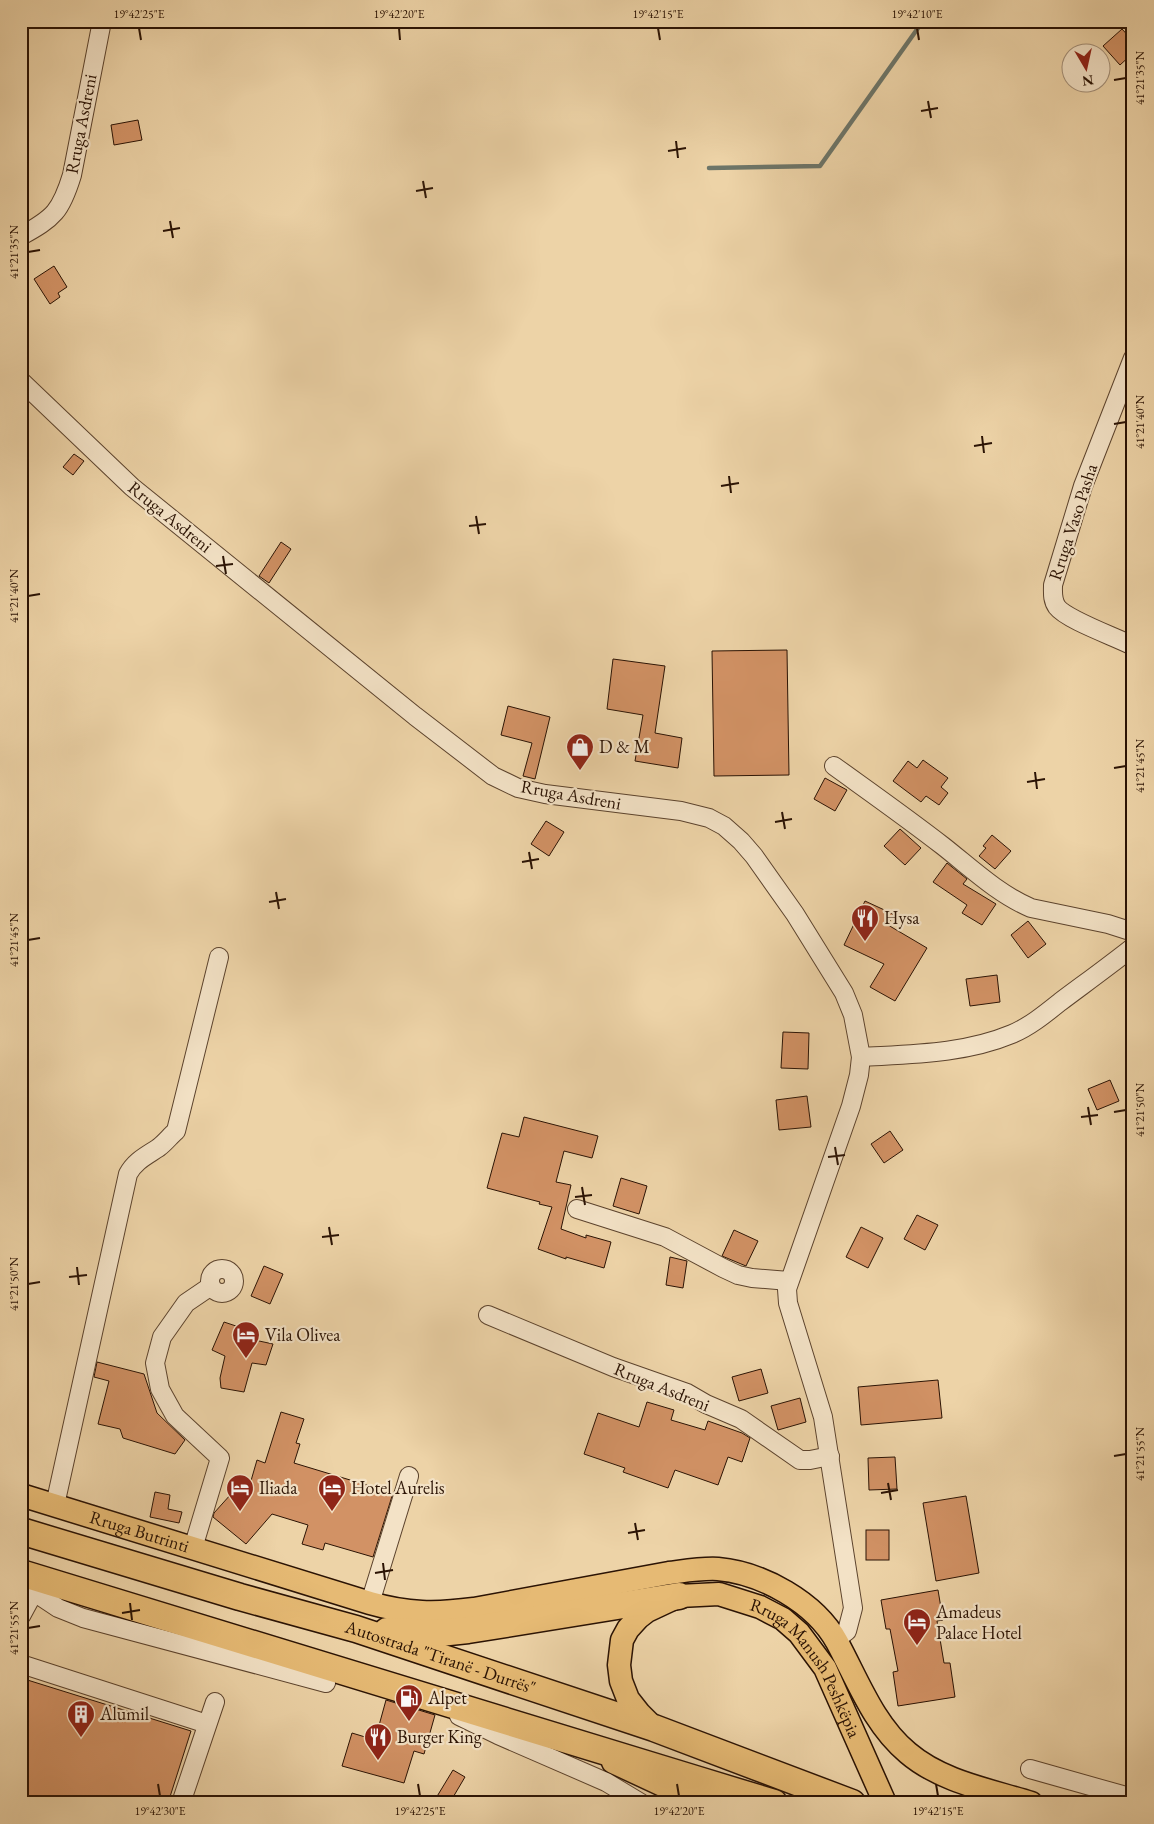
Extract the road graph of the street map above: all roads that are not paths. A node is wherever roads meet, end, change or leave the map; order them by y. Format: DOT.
graph roads {
  1 [pos="102,21"];
  2 [pos="21,236"];
  3 [pos="1133,358"];
  4 [pos="21,381"];
  5 [pos="1133,646"];
  6 [pos="834,766"];
  7 [pos="1133,932"];
  8 [pos="1133,947"];
  9 [pos="219,957"];
  10 [pos="862,1057"];
  11 [pos="577,1209"];
  12 [pos="789,1281"];
  13 [pos="210,1286"];
  14 [pos="488,1315"];
  15 [pos="830,1456"];
  16 [pos="409,1476"];
  17 [pos="21,1494"];
  18 [pos="55,1505"];
  19 [pos="21,1531"];
  20 [pos="193,1548"];
  21 [pos="25,1580"];
  22 [pos="679,1596"];
  23 [pos="370,1604"];
  24 [pos="21,1616"];
  25 [pos="412,1622"];
  26 [pos="356,1630"];
  27 [pos="835,1640"];
  28 [pos="21,1664"];
  29 [pos="326,1683"];
  30 [pos="429,1697"];
  31 [pos="215,1702"];
  32 [pos="207,1724"];
  33 [pos="654,1728"];
  34 [pos="586,1746"];
  35 [pos="1030,1769"];
  36 [pos="1133,1798"];
  37 [pos="181,1803"];
  38 [pos="641,1803"];
  39 [pos="701,1803"];
  40 [pos="774,1803"];
  41 [pos="852,1803"];
  42 [pos="886,1803"];
  43 [pos="1031,1803"];
  1 -- 2 [label="street, Rruga Asdreni"];
  3 -- 5 [label="street, Rruga Vaso Pasha"];
  4 -- 10 [label="street, Rruga Asdreni"];
  6 -- 7 [label="street"];
  8 -- 10 [label="street"];
  9 -- 18 [label="street"];
  10 -- 12 [label="street, Rruga Asdreni"];
  11 -- 12 [label="street"];
  12 -- 15 [label="street, Rruga Asdreni"];
  13 -- 20 [label="street"];
  14 -- 15 [label="street, Rruga Asdreni"];
  15 -- 27 [label="street, Rruga Asdreni"];
  16 -- 23 [label="street"];
  17 -- 18 [label="main road, Rruga Butrinti"];
  18 -- 20 [label="main road, Rruga Butrinti"];
  19 -- 26 [label="highway, Autostrada \"Tiranë - Durrës\""];
  20 -- 23 [label="main road, Rruga Butrinti"];
  21 -- 24 [label="street"];
  21 -- 29 [label="street"];
  21 -- 30 [label="highway"];
  22 -- 25 [label="highway"];
  22 -- 33 [label="main road"];
  22 -- 42 [label="main road, Rruga Manush Peshkëpia"];
  23 -- 25 [label="main road, Rruga Butrinti"];
  25 -- 26 [label="highway"];
  25 -- 27 [label="main road, Rruga Butrinti"];
  26 -- 33 [label="highway, Autostrada \"Tiranë - Durrës\""];
  27 -- 43 [label="main road, Rruga Butrinti"];
  28 -- 32 [label="street"];
  30 -- 34 [label="highway"];
  30 -- 38 [label="street"];
  31 -- 32 [label="street"];
  32 -- 37 [label="street"];
  33 -- 41 [label="highway, Autostrada \"Tiranë - Durrës\""];
  34 -- 39 [label="main road"];
  34 -- 40 [label="highway"];
  35 -- 36 [label="street"];
}
